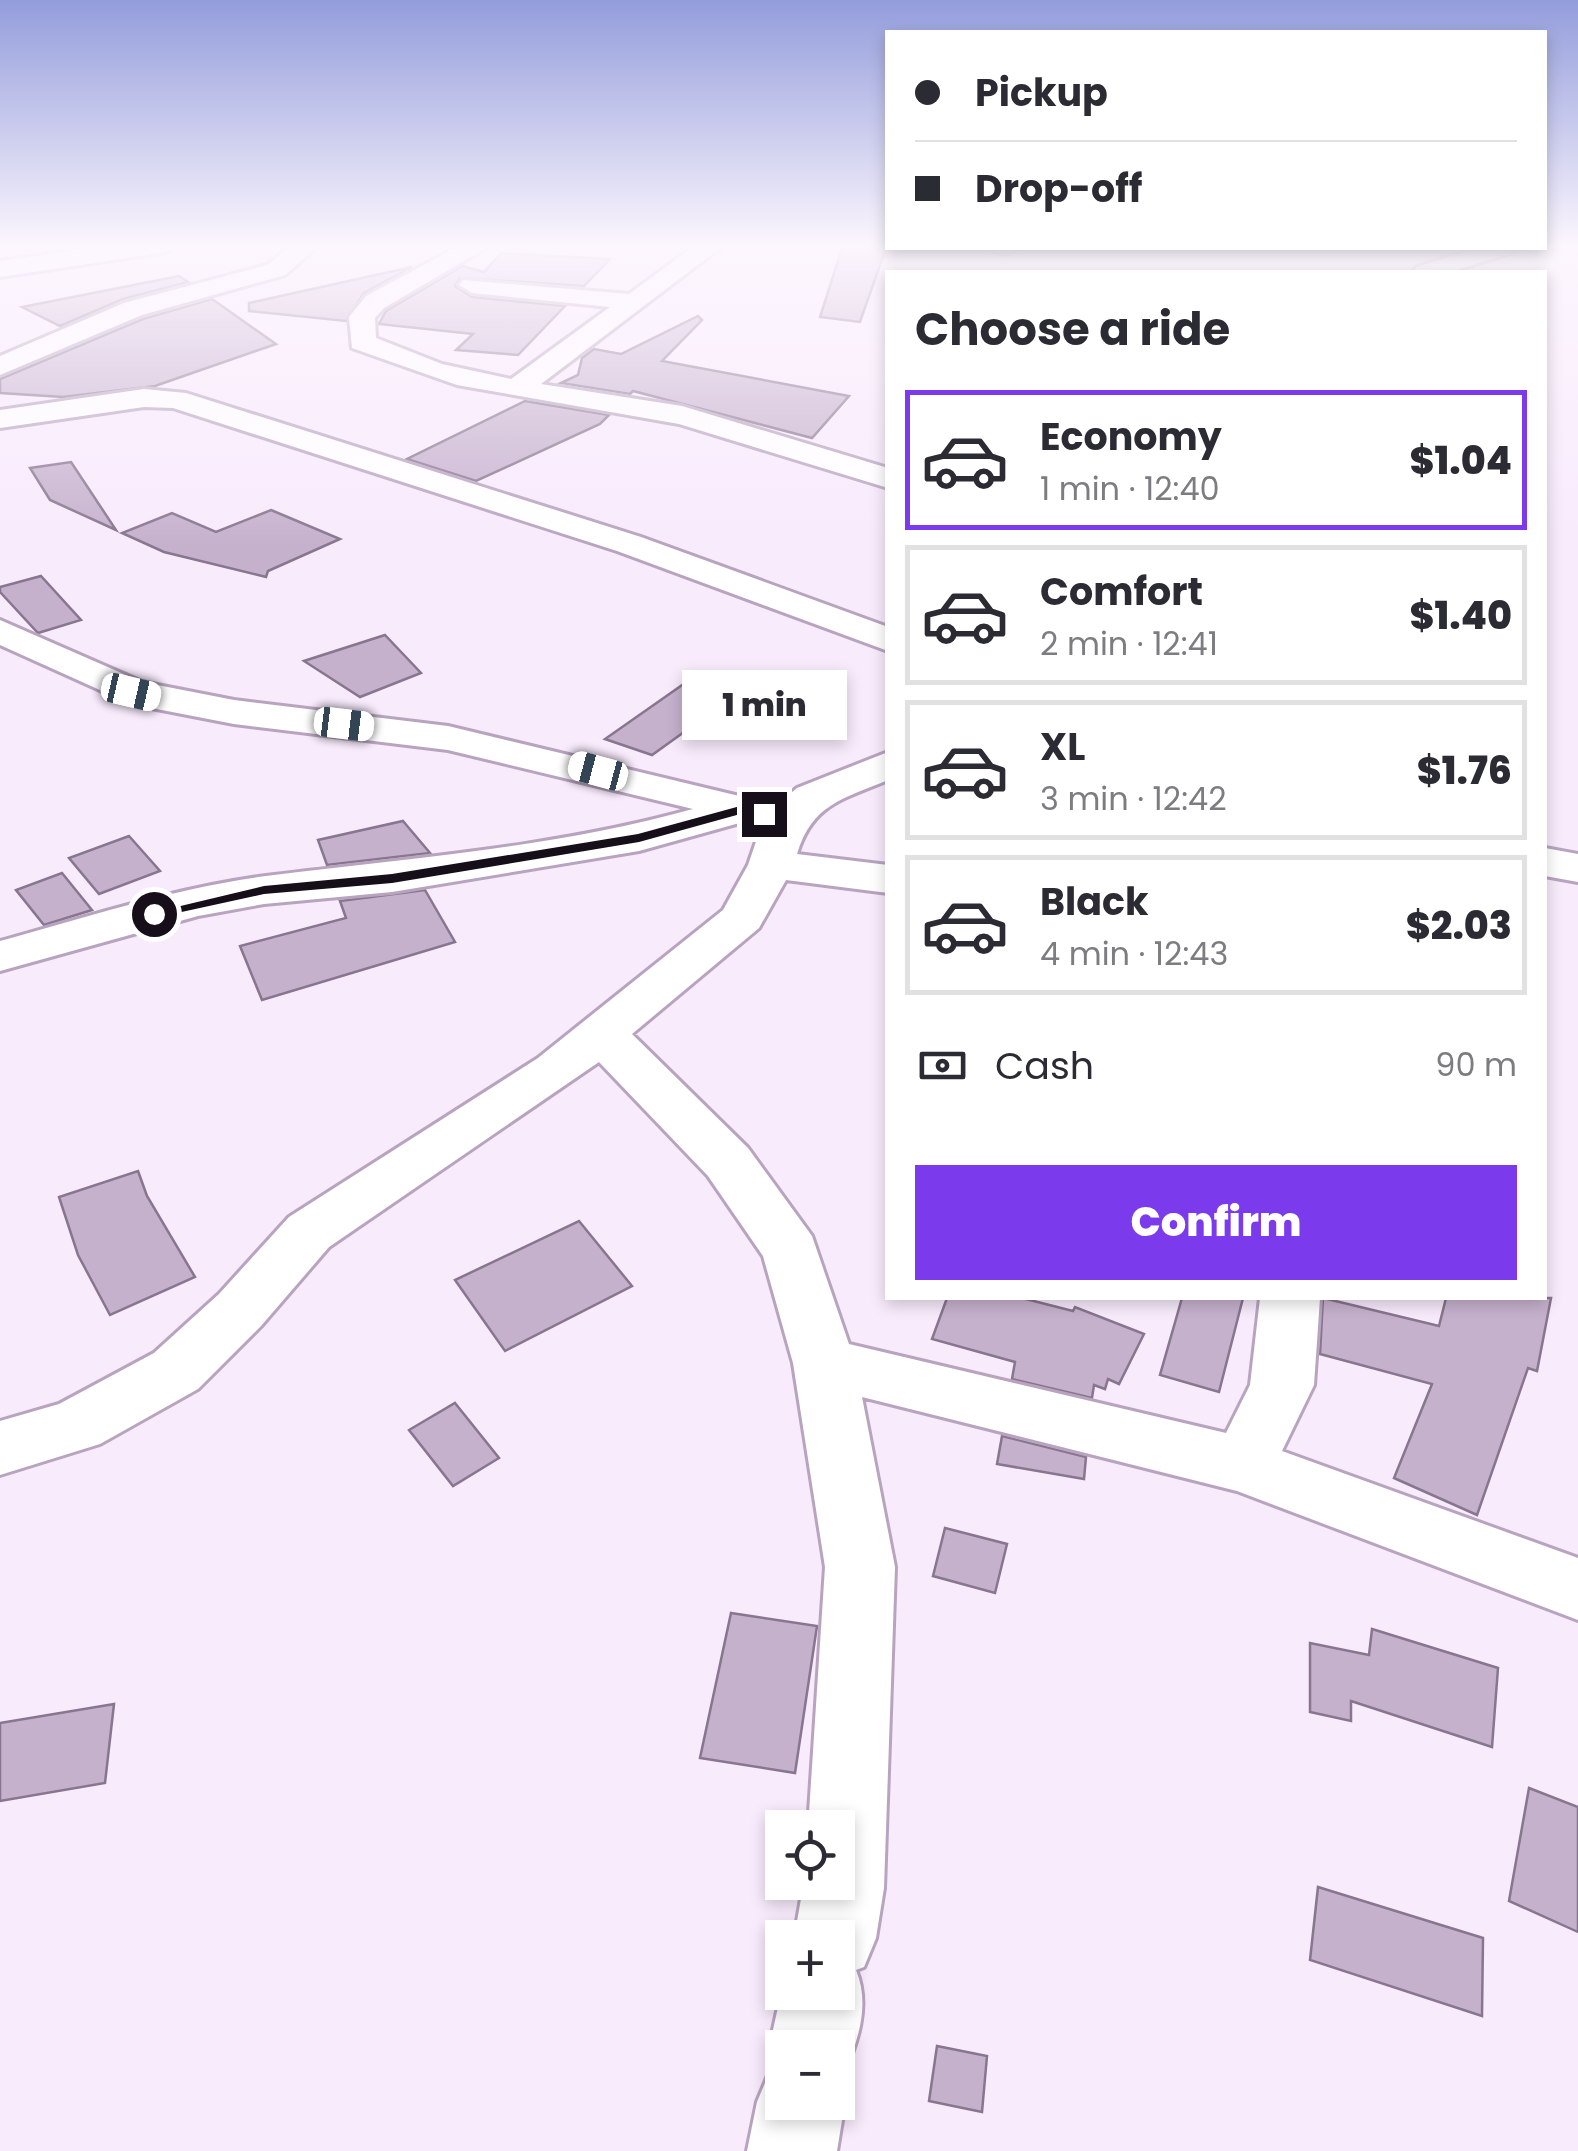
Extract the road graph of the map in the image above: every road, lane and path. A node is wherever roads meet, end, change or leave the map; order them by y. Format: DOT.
graph roads {
  1 [pos="39,345"];
  2 [pos="369,345"];
  3 [pos="574,345"];
  4 [pos="0,366"];
  5 [pos="518,388"];
  6 [pos="0,419"];
  7 [pos="885,477"];
  8 [pos="0,631"];
  9 [pos="885,639"];
  10 [pos="885,765"];
  11 [pos="767,831"];
  12 [pos="1547,862"];
  13 [pos="1578,868"];
  14 [pos="885,878"];
  15 [pos="0,956"];
  16 [pos="601,1033"];
  17 [pos="1290,1300"];
  18 [pos="824,1364"];
  19 [pos="0,1448"];
  20 [pos="1244,1466"];
  21 [pos="1578,1589"];
  22 [pos="838,1920"];
  23 [pos="798,2120"];
  24 [pos="792,2151"];
  1 -- 4 [label="street"];
  2 -- 5 [label="street"];
  3 -- 5 [label="street"];
  5 -- 7 [label="street"];
  6 -- 9 [label="street"];
  8 -- 11 [label="street"];
  10 -- 11 [label="street"];
  11 -- 14 [label="street"];
  11 -- 15 [label="street"];
  11 -- 16 [label="street"];
  12 -- 13 [label="street"];
  16 -- 18 [label="street"];
  16 -- 19 [label="street"];
  17 -- 20 [label="street"];
  18 -- 20 [label="street"];
  18 -- 22 [label="street"];
  20 -- 21 [label="street"];
  23 -- 24 [label="street"];
}
